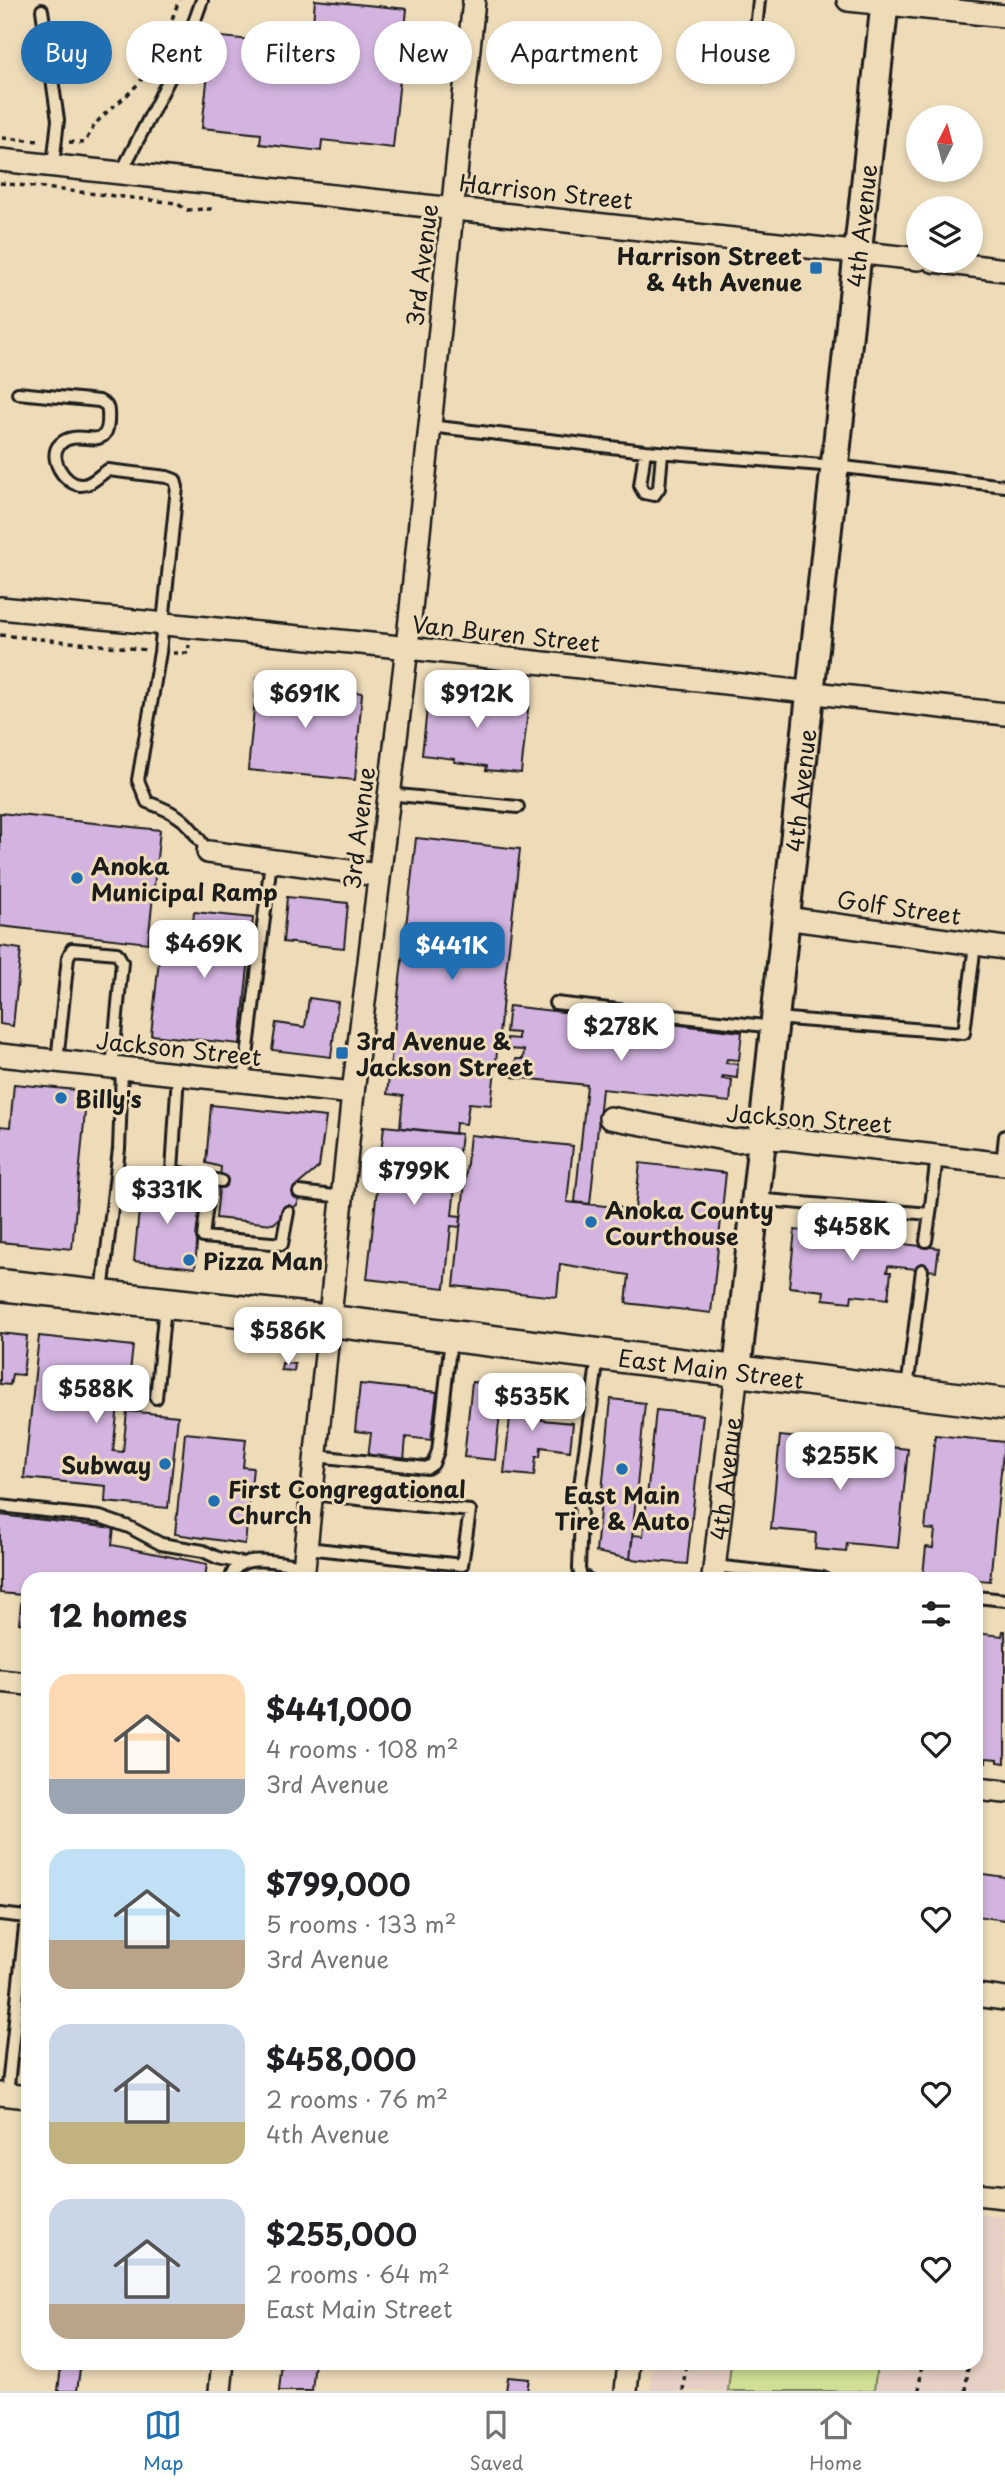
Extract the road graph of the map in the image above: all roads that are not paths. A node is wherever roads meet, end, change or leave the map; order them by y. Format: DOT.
graph roads {
  1 [pos="202,0"];
  2 [pos="474,0"];
  3 [pos="759,0"];
  4 [pos="848,0"];
  5 [pos="885,2"];
  6 [pos="42,10"];
  7 [pos="1005,16"];
  8 [pos="757,21"];
  9 [pos="0,160"];
  10 [pos="53,165"];
  11 [pos="122,172"];
  12 [pos="454,207"];
  13 [pos="859,251"];
  14 [pos="906,257"];
  15 [pos="983,267"];
  16 [pos="1005,270"];
  17 [pos="18,393"];
  18 [pos="429,426"];
  19 [pos="645,452"];
  20 [pos="662,453"];
  21 [pos="835,466"];
  22 [pos="1005,486"];
  23 [pos="0,608"];
  24 [pos="164,623"];
  25 [pos="407,648"];
  26 [pos="810,693"];
  27 [pos="1005,714"];
  28 [pos="388,794"];
  29 [pos="518,807"];
  30 [pos="208,852"];
  31 [pos="271,861"];
  32 [pos="378,875"];
  33 [pos="785,918"];
  34 [pos="975,944"];
  35 [pos="1005,948"];
  36 [pos="555,1003"];
  37 [pos="775,1023"];
  38 [pos="0,1055"];
  39 [pos="57,1062"];
  40 [pos="117,1068"];
  41 [pos="178,1074"];
  42 [pos="244,1082"];
  43 [pos="353,1093"];
  44 [pos="610,1118"];
  45 [pos="1005,1136"];
  46 [pos="762,1138"];
  47 [pos="937,1156"];
  48 [pos="1004,1164"];
  49 [pos="299,1192"];
  50 [pos="343,1197"];
  51 [pos="755,1199"];
  52 [pos="288,1212"];
  53 [pos="929,1214"];
  54 [pos="926,1241"];
  55 [pos="922,1270"];
  56 [pos="0,1285"];
  57 [pos="102,1296"];
  58 [pos="166,1303"];
  59 [pos="331,1321"];
  60 [pos="451,1336"];
  61 [pos="598,1354"];
  62 [pos="737,1371"];
  63 [pos="907,1392"];
  64 [pos="156,1398"];
  65 [pos="1005,1404"];
  66 [pos="316,1456"];
  67 [pos="312,1494"];
  68 [pos="0,1506"];
  69 [pos="242,1563"];
  70 [pos="305,1564"];
  71 [pos="233,1572"];
  72 [pos="580,1572"];
  73 [pos="714,1572"];
  74 [pos="983,1598"];
  75 [pos="1005,1600"];
  76 [pos="0,1681"];
  77 [pos="21,1683"];
  78 [pos="983,1790"];
  79 [pos="1005,1792"];
  80 [pos="0,1914"];
  81 [pos="21,1916"];
  82 [pos="21,1981"];
  83 [pos="983,1996"];
  84 [pos="1005,1998"];
  85 [pos="12,2095"];
  86 [pos="983,2195"];
  87 [pos="1005,2197"];
  88 [pos="222,2370"];
  89 [pos="628,2370"];
  90 [pos="220,2391"];
  91 [pos="626,2391"];
  1 -- 11 [label="lane"];
  2 -- 12 [label="street, 3rd Avenue"];
  3 -- 8 [label="lane"];
  4 -- 5 [label="street"];
  5 -- 7 [label="street"];
  5 -- 13 [label="street, 4th Avenue"];
  6 -- 10 [label="lane"];
  9 -- 10 [label="street, Harrison Street"];
  10 -- 11 [label="street, Harrison Street"];
  11 -- 12 [label="street, Harrison Street"];
  12 -- 13 [label="street, Harrison Street"];
  12 -- 18 [label="street, 3rd Avenue"];
  13 -- 14 [label="street, Harrison Street"];
  13 -- 21 [label="street, 4th Avenue"];
  15 -- 16 [label="street"];
  17 -- 24 [label="lane"];
  18 -- 19 [label="lane"];
  18 -- 25 [label="street, 3rd Avenue"];
  19 -- 20 [label="lane"];
  19 -- 20 [label="lane"];
  20 -- 21 [label="lane"];
  21 -- 22 [label="lane"];
  21 -- 26 [label="street, 4th Avenue"];
  23 -- 24 [label="street, Van Buren Street"];
  24 -- 25 [label="street, Van Buren Street"];
  24 -- 30 [label="lane"];
  25 -- 26 [label="street, Van Buren Street"];
  25 -- 28 [label="street, 3rd Avenue"];
  26 -- 27 [label="street, Van Buren Street"];
  26 -- 33 [label="street, 4th Avenue"];
  28 -- 29 [label="lane"];
  28 -- 32 [label="street, 3rd Avenue"];
  30 -- 31 [label="street"];
  31 -- 32 [label="street"];
  31 -- 42 [label="lane"];
  32 -- 43 [label="street, 3rd Avenue"];
  33 -- 34 [label="street, Golf Street"];
  33 -- 37 [label="street, 4th Avenue"];
  34 -- 35 [label="street, Golf Street"];
  34 -- 37 [label="lane"];
  36 -- 37 [label="lane"];
  37 -- 46 [label="street, 4th Avenue"];
  38 -- 39 [label="street, Jackson Street"];
  39 -- 40 [label="street, Jackson Street"];
  39 -- 40 [label="lane"];
  40 -- 41 [label="street, Jackson Street"];
  40 -- 57 [label="lane"];
  41 -- 42 [label="street, Jackson Street"];
  41 -- 52 [label="lane"];
  42 -- 43 [label="street, Jackson Street"];
  43 -- 50 [label="street, 3rd Avenue"];
  44 -- 46 [label="street, Jackson Street"];
  45 -- 48 [label="lane"];
  46 -- 47 [label="street, Jackson Street"];
  46 -- 51 [label="street, 4th Avenue"];
  47 -- 48 [label="street, Jackson Street"];
  47 -- 53 [label="lane"];
  49 -- 50 [label="lane"];
  50 -- 59 [label="street, 3rd Avenue"];
  51 -- 53 [label="lane"];
  51 -- 62 [label="street, 4th Avenue"];
  53 -- 54 [label="lane"];
  55 -- 63 [label="lane"];
  56 -- 57 [label="main road, East Main Street"];
  57 -- 58 [label="main road, East Main Street"];
  58 -- 59 [label="main road, East Main Street"];
  58 -- 64 [label="lane"];
  59 -- 60 [label="main road, East Main Street"];
  59 -- 66 [label="street, 3rd Avenue"];
  60 -- 61 [label="main road, East Main Street"];
  60 -- 66 [label="lane"];
  61 -- 62 [label="main road, East Main Street"];
  61 -- 72 [label="lane"];
  62 -- 63 [label="main road, East Main Street"];
  62 -- 73 [label="street, 4th Avenue"];
  63 -- 65 [label="main road, East Main Street"];
  66 -- 67 [label="street, 3rd Avenue"];
  67 -- 70 [label="street, 3rd Avenue"];
  67 -- 70 [label="lane"];
  68 -- 69 [label="lane"];
  69 -- 70 [label="lane"];
  69 -- 71 [label="lane"];
  74 -- 75 [label="lane"];
  76 -- 77 [label="street"];
  78 -- 79 [label="street"];
  80 -- 81 [label="lane"];
  82 -- 85 [label="lane"];
  83 -- 84 [label="street"];
  86 -- 87 [label="street"];
  88 -- 90 [label="street"];
  89 -- 91 [label="street"];
}
